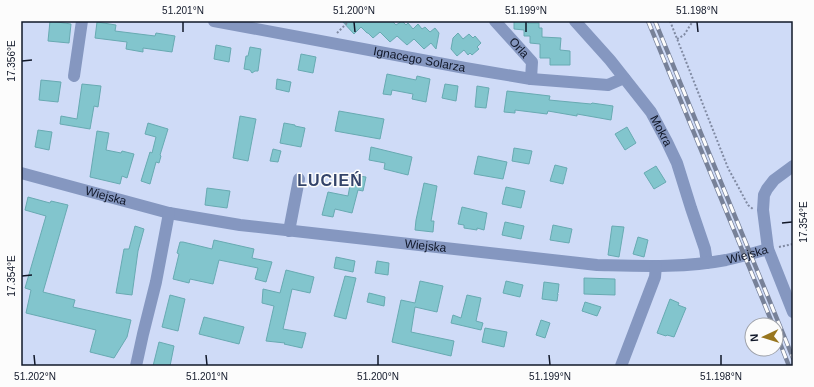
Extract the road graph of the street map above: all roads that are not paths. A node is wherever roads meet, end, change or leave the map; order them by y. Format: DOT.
graph roads {
  1 [pos="82,21"];
  2 [pos="215,21"];
  3 [pos="495,21"];
  4 [pos="574,21"];
  5 [pos="74,76"];
  6 [pos="624,78"];
  7 [pos="532,79"];
  8 [pos="793,166"];
  9 [pos="21,173"];
  10 [pos="299,179"];
  11 [pos="169,213"];
  12 [pos="289,231"];
  13 [pos="768,249"];
  14 [pos="707,263"];
  15 [pos="656,266"];
  16 [pos="793,312"];
  17 [pos="136,366"];
  18 [pos="621,366"];
  1 -- 5 [label="street"];
  2 -- 7 [label="street, Ignacego Solarza"];
  3 -- 7 [label="street, Orla"];
  4 -- 6 [label="street, Mokra"];
  6 -- 7 [label="street, Ignacego Solarza"];
  6 -- 14 [label="street, Mokra"];
  8 -- 13 [label="street"];
  9 -- 11 [label="street, Wiejska"];
  10 -- 12 [label="street"];
  11 -- 12 [label="street, Wiejska"];
  11 -- 17 [label="street"];
  12 -- 15 [label="street, Wiejska"];
  13 -- 14 [label="street, Wiejska"];
  13 -- 16 [label="street, Wiejska"];
  14 -- 15 [label="street, Wiejska"];
  15 -- 18 [label="street"];
}
